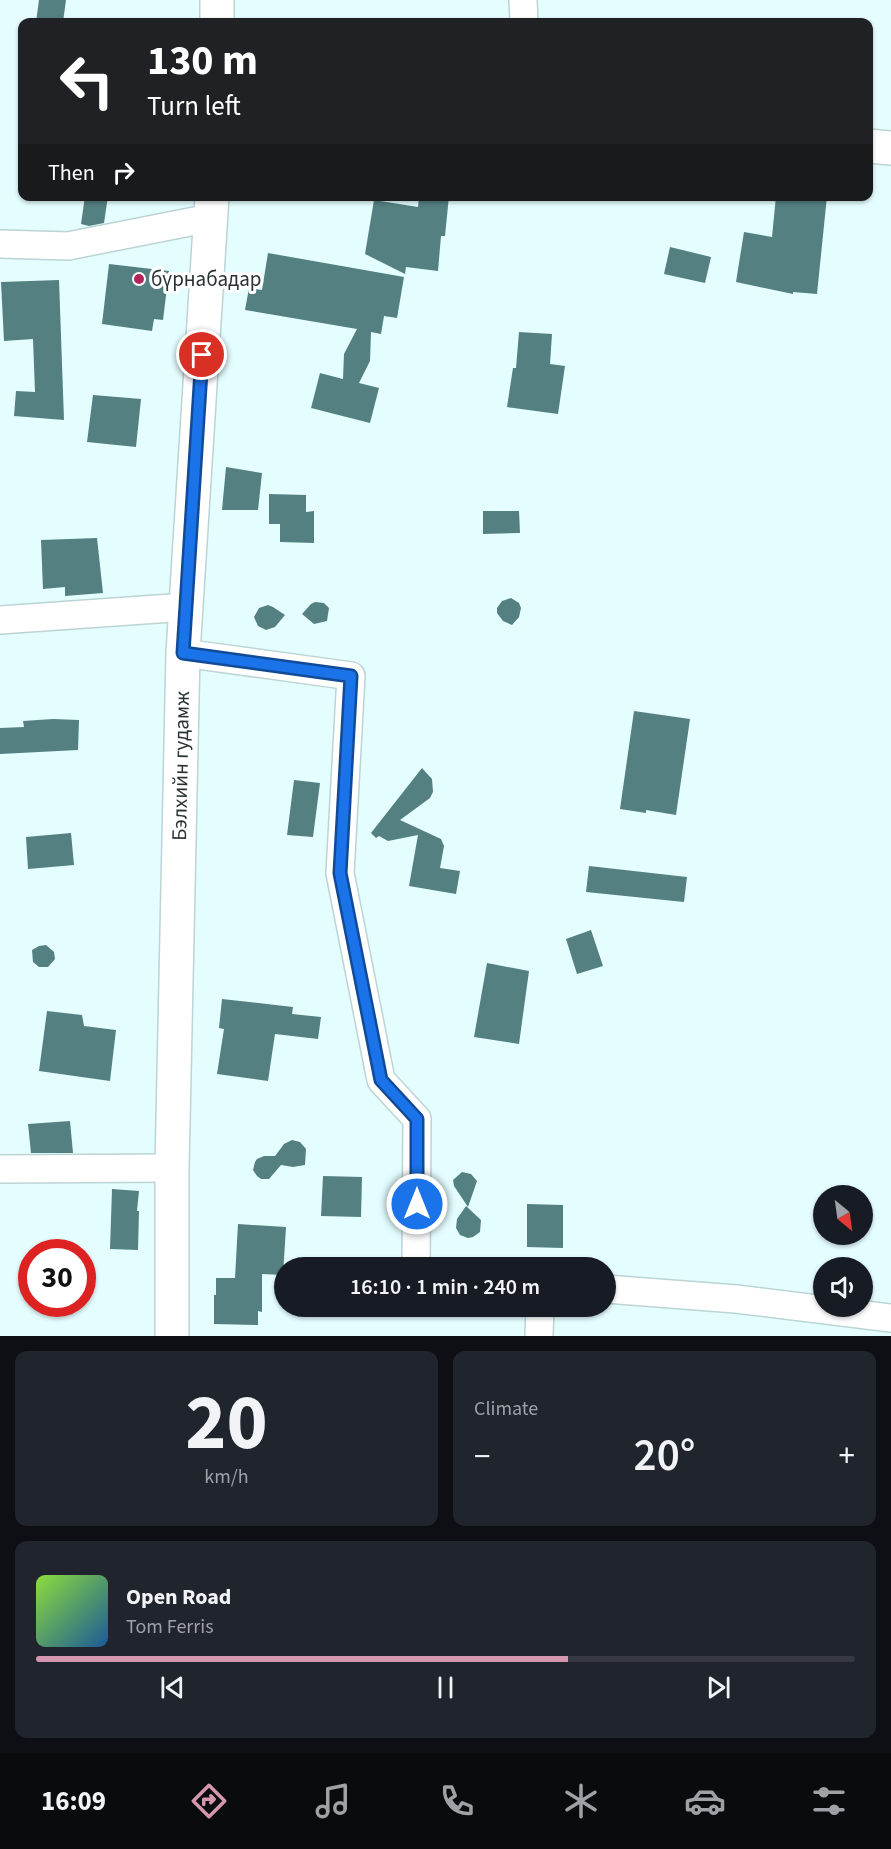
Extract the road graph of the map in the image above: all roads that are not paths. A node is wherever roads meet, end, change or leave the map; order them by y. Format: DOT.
graph roads {
  1 [pos="217,0"];
  2 [pos="523,0"];
  3 [pos="217,18"];
  4 [pos="524,18"];
  5 [pos="873,146"];
  6 [pos="891,148"];
  7 [pos="211,207"];
  8 [pos="0,244"];
  9 [pos="186,607"];
  10 [pos="0,620"];
  11 [pos="183,653"];
  12 [pos="172,1168"];
  13 [pos="0,1169"];
  14 [pos="416,1257"];
  15 [pos="616,1290"];
  16 [pos="540,1317"];
  17 [pos="891,1318"];
  18 [pos="171,1336"];
  19 [pos="539,1336"];
  1 -- 3 [label="main road"];
  2 -- 4 [label="street"];
  5 -- 6 [label="main road"];
  7 -- 8 [label="street"];
  7 -- 9 [label="main road, Бэлхийн гудамж"];
  9 -- 10 [label="street"];
  9 -- 11 [label="main road, Бэлхийн гудамж"];
  11 -- 12 [label="main road, Бэлхийн гудамж"];
  11 -- 14 [label="street"];
  12 -- 13 [label="street"];
  12 -- 18 [label="main road, Бэлхийн гудамж"];
  15 -- 17 [label="street"];
  16 -- 19 [label="street"];
}
